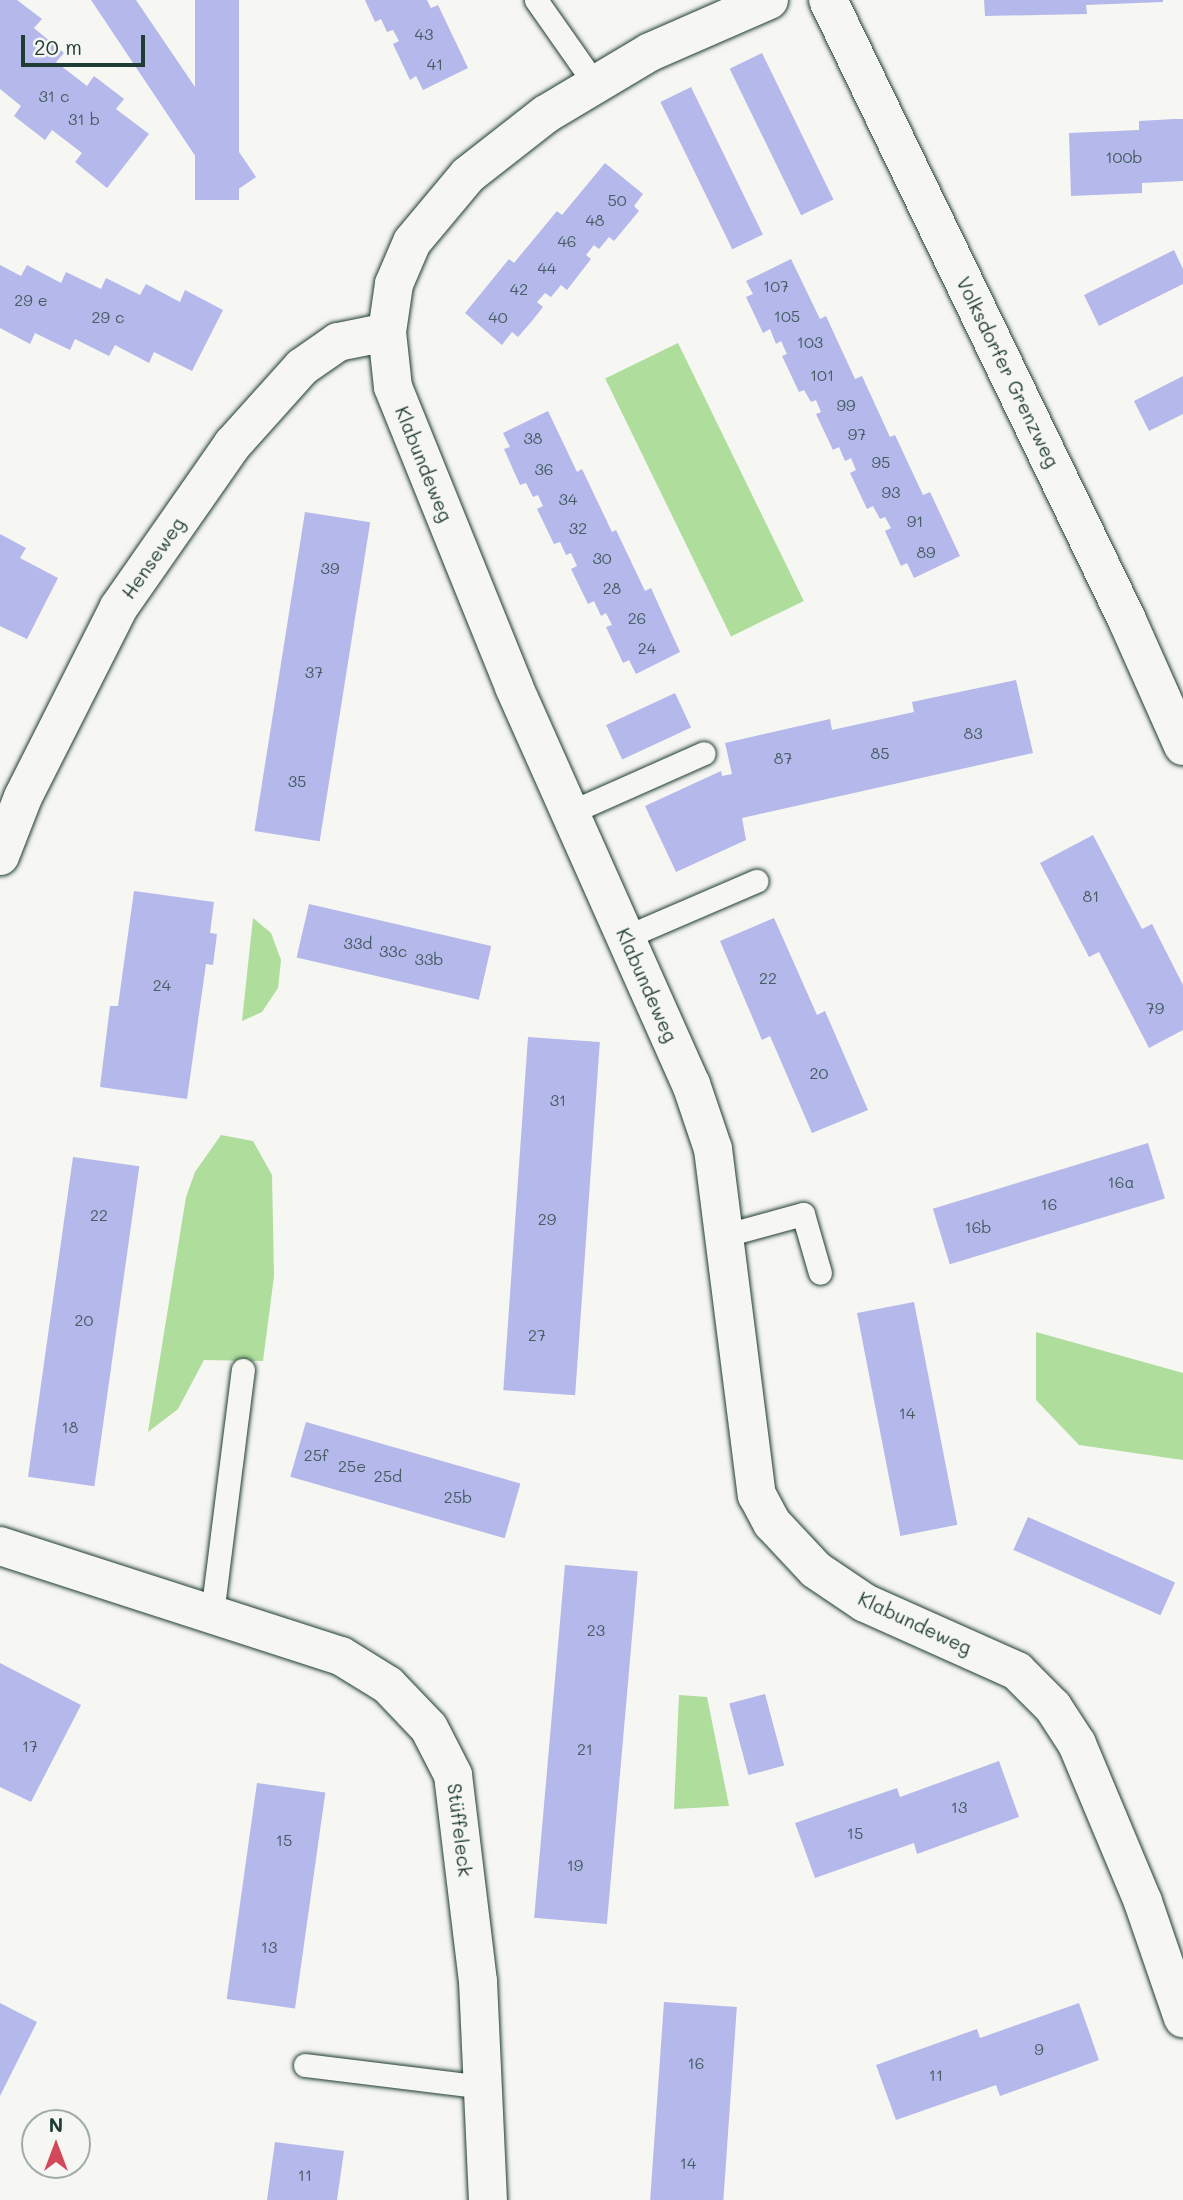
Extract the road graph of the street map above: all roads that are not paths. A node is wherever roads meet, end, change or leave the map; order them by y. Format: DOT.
graph roads {
  1 [pos="536,0"];
  2 [pos="769,0"];
  3 [pos="828,0"];
  4 [pos="595,85"];
  5 [pos="387,332"];
  6 [pos="1183,746"];
  7 [pos="704,753"];
  8 [pos="571,812"];
  9 [pos="0,856"];
  10 [pos="756,881"];
  11 [pos="626,937"];
  12 [pos="726,1235"];
  13 [pos="820,1273"];
  14 [pos="243,1370"];
  15 [pos="0,1546"];
  16 [pos="212,1614"];
  17 [pos="1183,2018"];
  18 [pos="305,2065"];
  19 [pos="484,2087"];
  20 [pos="488,2200"];
  1 -- 4 [label="lane"];
  2 -- 4 [label="street, Klabundeweg"];
  3 -- 6 [label="street, Volksdorfer Grenzweg"];
  4 -- 5 [label="street, Klabundeweg"];
  5 -- 8 [label="street, Klabundeweg"];
  5 -- 9 [label="street, Henseweg"];
  7 -- 8 [label="lane"];
  8 -- 11 [label="street, Klabundeweg"];
  10 -- 11 [label="lane"];
  11 -- 12 [label="street, Klabundeweg"];
  12 -- 13 [label="lane"];
  12 -- 17 [label="street, Klabundeweg"];
  14 -- 16 [label="lane"];
  15 -- 16 [label="street, Stüffeleck"];
  16 -- 19 [label="street, Stüffeleck"];
  18 -- 19 [label="lane"];
  19 -- 20 [label="street, Stüffeleck"];
}
